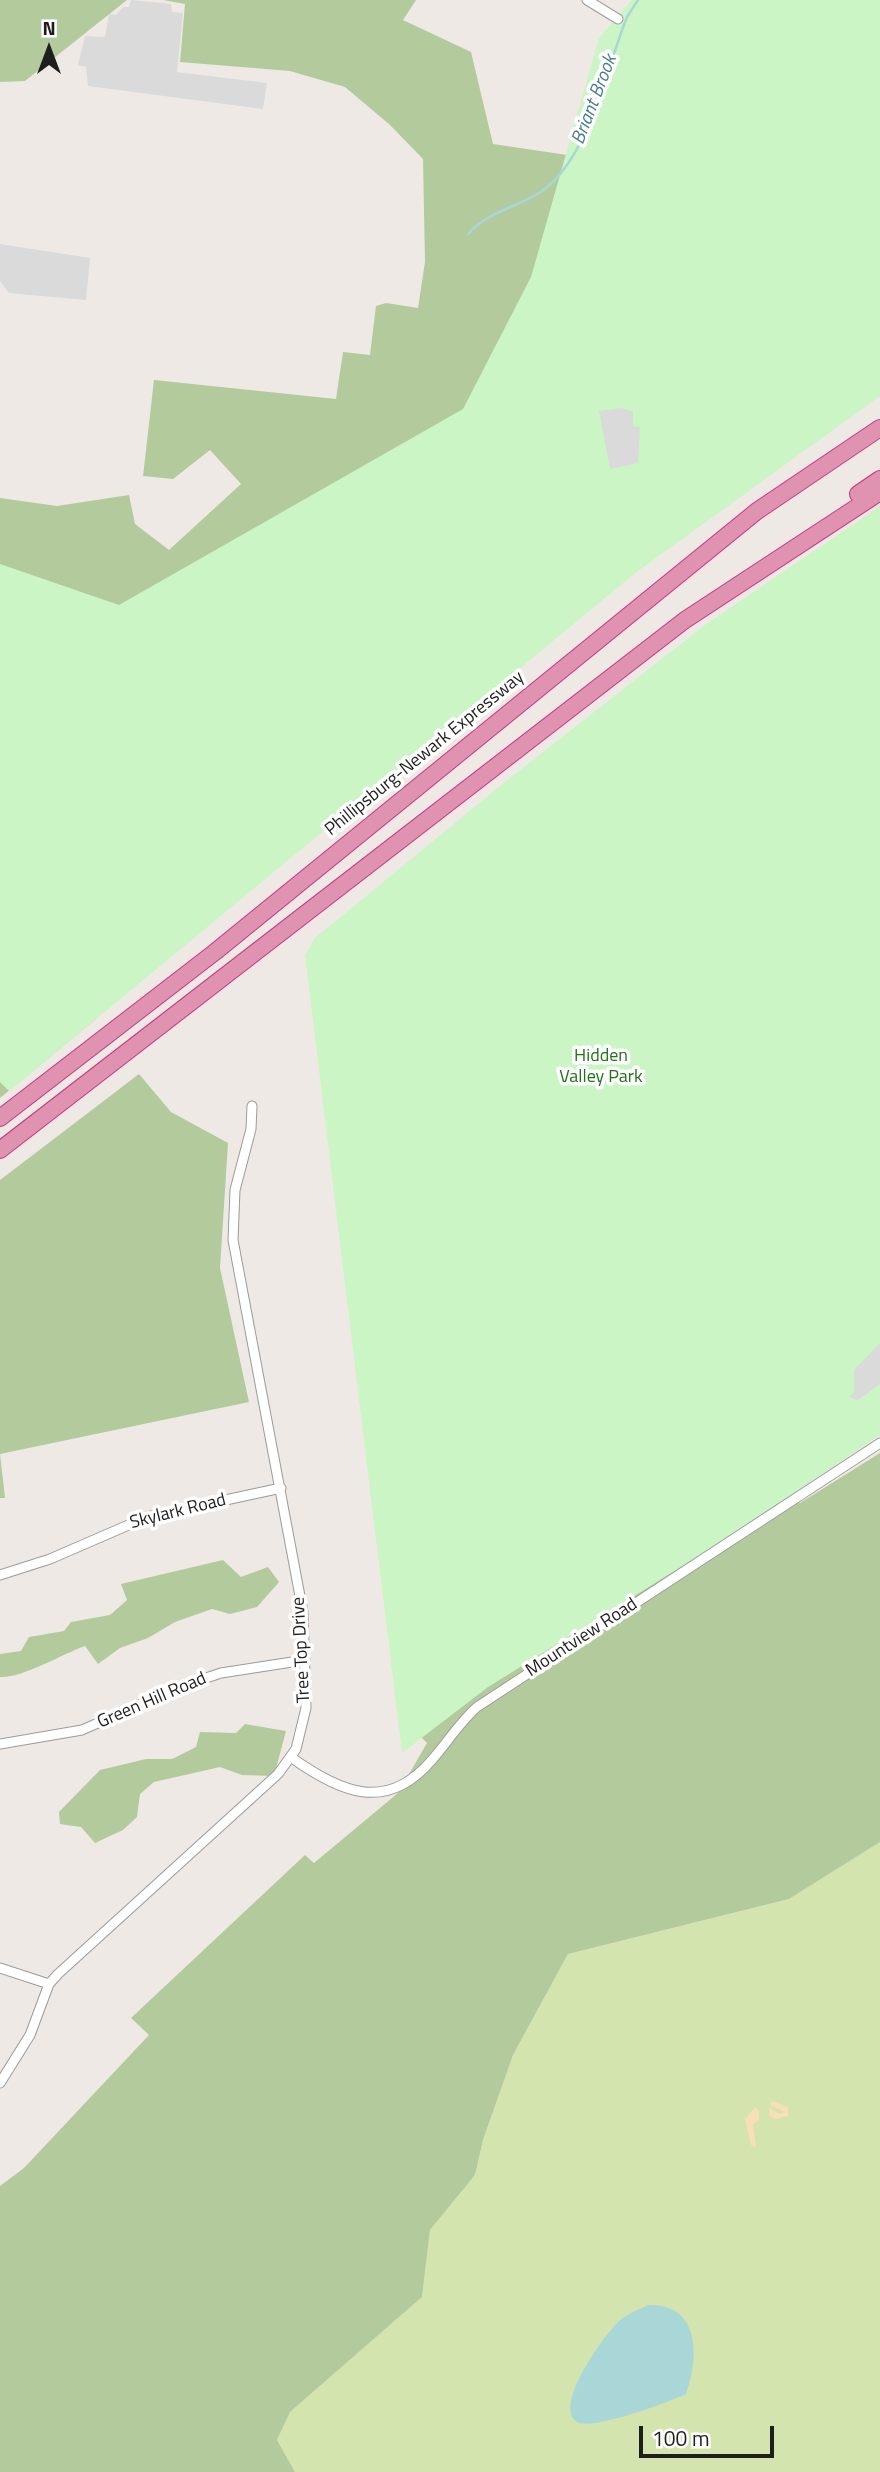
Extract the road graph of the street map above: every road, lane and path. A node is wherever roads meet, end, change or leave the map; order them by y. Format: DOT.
graph roads {
  1 [pos="587,0"];
  2 [pos="618,19"];
  3 [pos="880,428"];
  4 [pos="880,479"];
  5 [pos="880,492"];
  6 [pos="762,567"];
  7 [pos="252,1106"];
  8 [pos="0,1118"];
  9 [pos="0,1150"];
  10 [pos="880,1443"];
  11 [pos="281,1489"];
  12 [pos="0,1575"];
  13 [pos="305,1660"];
  14 [pos="0,1744"];
  15 [pos="292,1758"];
  16 [pos="0,1968"];
  17 [pos="49,1984"];
  18 [pos="0,2082"];
  1 -- 2 [label="street"];
  3 -- 8 [label="highway, Phillipsburg-Newark Expressway"];
  4 -- 6 [label="highway"];
  5 -- 6 [label="highway"];
  6 -- 9 [label="highway"];
  7 -- 11 [label="street, Tree Top Drive"];
  10 -- 15 [label="street, Mountview Road"];
  11 -- 12 [label="street, Skylark Road"];
  11 -- 13 [label="street, Tree Top Drive"];
  13 -- 14 [label="street, Green Hill Road"];
  13 -- 15 [label="street, Tree Top Drive"];
  15 -- 17 [label="street, Tree Top Drive"];
  16 -- 17 [label="street"];
  17 -- 18 [label="street, Tree Top Drive"];
}
